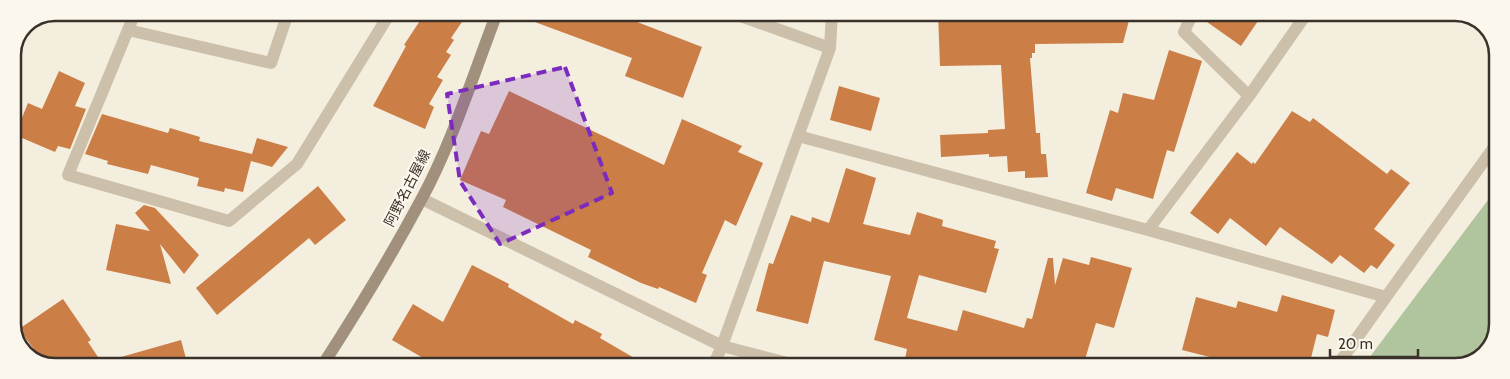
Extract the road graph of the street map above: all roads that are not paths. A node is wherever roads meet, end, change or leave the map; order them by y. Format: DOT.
graph roads {
  1 [pos="132,21"];
  2 [pos="285,21"];
  3 [pos="385,21"];
  4 [pos="494,21"];
  5 [pos="754,21"];
  6 [pos="832,21"];
  7 [pos="1189,21"];
  8 [pos="1301,21"];
  9 [pos="128,30"];
  10 [pos="830,48"];
  11 [pos="1249,96"];
  12 [pos="798,136"];
  13 [pos="1489,155"];
  14 [pos="422,199"];
  15 [pos="1148,230"];
  16 [pos="1386,297"];
  17 [pos="722,346"];
  18 [pos="327,358"];
  19 [pos="717,358"];
  20 [pos="768,358"];
  21 [pos="1343,358"];
  1 -- 9 [label="street"];
  2 -- 9 [label="street"];
  3 -- 9 [label="street"];
  4 -- 14 [label="main road, 阿野名古屋線"];
  5 -- 10 [label="street"];
  6 -- 10 [label="street"];
  7 -- 11 [label="street"];
  8 -- 11 [label="street"];
  10 -- 12 [label="street"];
  11 -- 15 [label="street"];
  12 -- 15 [label="street"];
  12 -- 17 [label="street"];
  13 -- 16 [label="street"];
  14 -- 17 [label="street"];
  14 -- 18 [label="main road, 阿野名古屋線"];
  15 -- 16 [label="street"];
  16 -- 21 [label="street"];
  17 -- 19 [label="street"];
  17 -- 20 [label="street"];
}
